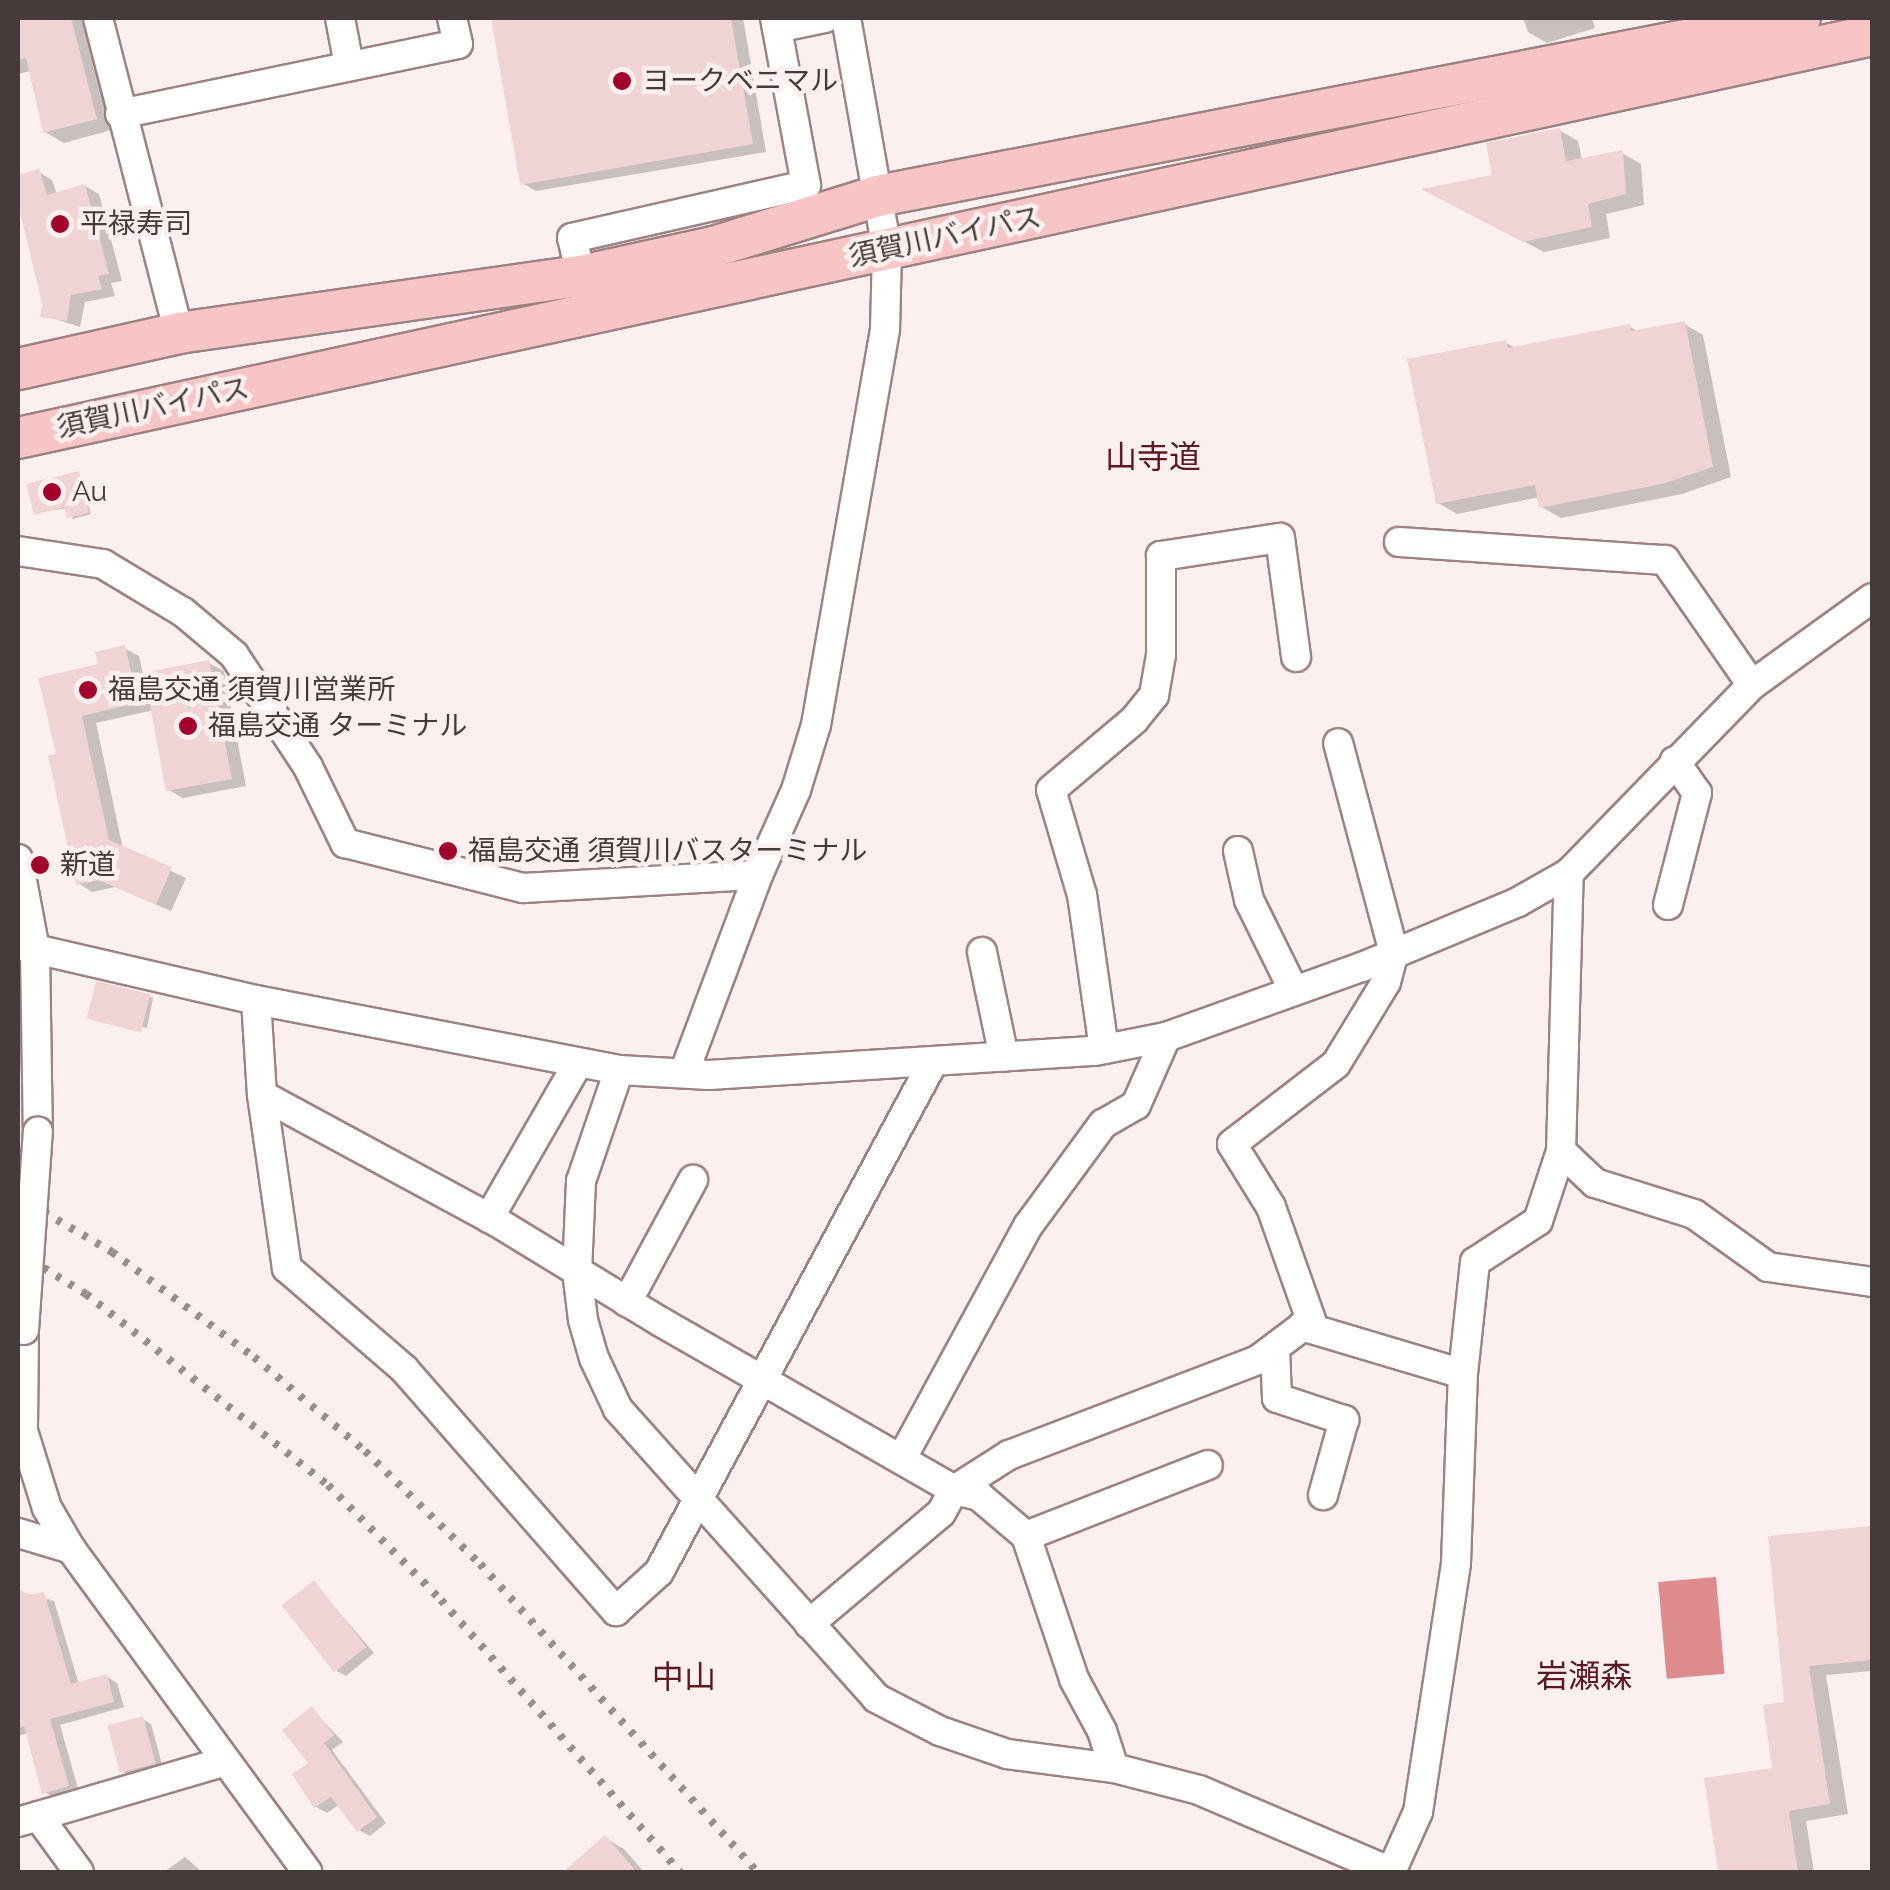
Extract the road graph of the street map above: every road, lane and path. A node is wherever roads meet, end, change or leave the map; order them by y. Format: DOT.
graph roads {
  1 [pos="98,18"];
  2 [pos="340,18"];
  3 [pos="452,18"];
  4 [pos="825,18"];
  5 [pos="846,18"];
  6 [pos="1800,18"];
  7 [pos="776,23"];
  8 [pos="1862,39"];
  9 [pos="349,65"];
  10 [pos="120,114"];
  11 [pos="878,196"];
  12 [pos="704,208"];
  13 [pos="714,248"];
  14 [pos="887,250"];
  15 [pos="581,276"];
  16 [pos="179,333"];
  17 [pos="18,370"];
  18 [pos="209,395"];
  19 [pos="166,405"];
  20 [pos="18,410"];
  21 [pos="18,438"];
  22 [pos="18,450"];
  23 [pos="1399,542"];
  24 [pos="18,551"];
  25 [pos="1872,598"];
  26 [pos="1296,657"];
  27 [pos="1752,685"];
  28 [pos="1338,744"];
  29 [pos="1675,762"];
  30 [pos="1238,851"];
  31 [pos="18,859"];
  32 [pos="1569,873"];
  33 [pos="758,875"];
  34 [pos="1668,905"];
  35 [pos="26,948"];
  36 [pos="982,952"];
  37 [pos="1394,954"];
  38 [pos="1293,988"];
  39 [pos="256,1000"];
  40 [pos="1166,1037"];
  41 [pos="1104,1050"];
  42 [pos="1004,1058"];
  43 [pos="933,1062"];
  44 [pos="578,1063"];
  45 [pos="619,1070"];
  46 [pos="684,1073"];
  47 [pos="262,1095"];
  48 [pos="1561,1151"];
  49 [pos="692,1180"];
  50 [pos="489,1218"];
  51 [pos="577,1271"];
  52 [pos="1872,1282"];
  53 [pos="627,1302"];
  54 [pos="1302,1326"];
  55 [pos="21,1329"];
  56 [pos="1274,1348"];
  57 [pos="1462,1374"];
  58 [pos="762,1380"];
  59 [pos="20,1440"];
  60 [pos="902,1458"];
  61 [pos="1208,1465"];
  62 [pos="954,1490"];
  63 [pos="1323,1495"];
  64 [pos="698,1500"];
  65 [pos="18,1533"];
  66 [pos="1026,1536"];
  67 [pos="71,1549"];
  68 [pos="809,1624"];
  69 [pos="223,1762"];
  70 [pos="1114,1768"];
  71 [pos="28,1819"];
  72 [pos="79,1872"];
  73 [pos="307,1872"];
  1 -- 10 [label="street"];
  2 -- 9 [label="street"];
  3 -- 9 [label="street"];
  4 -- 7 [label="street"];
  5 -- 11 [label="street"];
  6 -- 11 [label="highway, 須賀川バイパス"];
  7 -- 12 [label="street"];
  8 -- 14 [label="highway, 須賀川バイパス"];
  9 -- 10 [label="street"];
  10 -- 16 [label="street"];
  11 -- 13 [label="highway, 須賀川バイパス"];
  11 -- 14 [label="street"];
  12 -- 13 [label="street"];
  12 -- 15 [label="street"];
  13 -- 15 [label="highway, 須賀川バイパス"];
  14 -- 18 [label="highway, 須賀川バイパス"];
  14 -- 33 [label="street"];
  15 -- 16 [label="highway, 須賀川バイパス"];
  16 -- 17 [label="highway, 須賀川バイパス"];
  18 -- 19 [label="highway, 須賀川バイパス"];
  18 -- 20 [label="highway"];
  19 -- 21 [label="highway, 須賀川バイパス"];
  19 -- 22 [label="highway"];
  23 -- 27 [label="street"];
  24 -- 33 [label="street"];
  25 -- 27 [label="street"];
  26 -- 41 [label="street"];
  27 -- 29 [label="street"];
  28 -- 37 [label="street"];
  29 -- 32 [label="street"];
  29 -- 34 [label="street"];
  30 -- 38 [label="street"];
  31 -- 35 [label="street"];
  32 -- 37 [label="street"];
  32 -- 48 [label="street"];
  33 -- 46 [label="street"];
  35 -- 39 [label="street"];
  35 -- 55 [label="street, bridge"];
  36 -- 42 [label="street"];
  37 -- 38 [label="street"];
  37 -- 54 [label="street"];
  38 -- 40 [label="street"];
  39 -- 44 [label="street"];
  39 -- 47 [label="street"];
  40 -- 41 [label="street"];
  40 -- 60 [label="street"];
  41 -- 42 [label="street"];
  42 -- 43 [label="street"];
  43 -- 46 [label="street"];
  43 -- 58 [label="street"];
  44 -- 45 [label="street"];
  44 -- 50 [label="street"];
  45 -- 46 [label="street"];
  45 -- 51 [label="street"];
  47 -- 50 [label="street"];
  47 -- 64 [label="street"];
  48 -- 52 [label="street"];
  48 -- 57 [label="street"];
  49 -- 53 [label="street"];
  50 -- 51 [label="street"];
  51 -- 53 [label="street"];
  51 -- 64 [label="street"];
  53 -- 58 [label="street"];
  54 -- 56 [label="street"];
  54 -- 57 [label="street"];
  55 -- 59 [label="street"];
  56 -- 62 [label="street"];
  56 -- 63 [label="street"];
  57 -- 70 [label="street"];
  58 -- 60 [label="street"];
  58 -- 64 [label="street"];
  59 -- 67 [label="street"];
  60 -- 62 [label="street"];
  61 -- 66 [label="street"];
  62 -- 66 [label="street"];
  62 -- 68 [label="street"];
  64 -- 68 [label="street"];
  65 -- 67 [label="street"];
  66 -- 70 [label="street"];
  67 -- 69 [label="street"];
  68 -- 70 [label="street"];
  69 -- 71 [label="street"];
  69 -- 73 [label="street"];
  71 -- 72 [label="street"];
}
